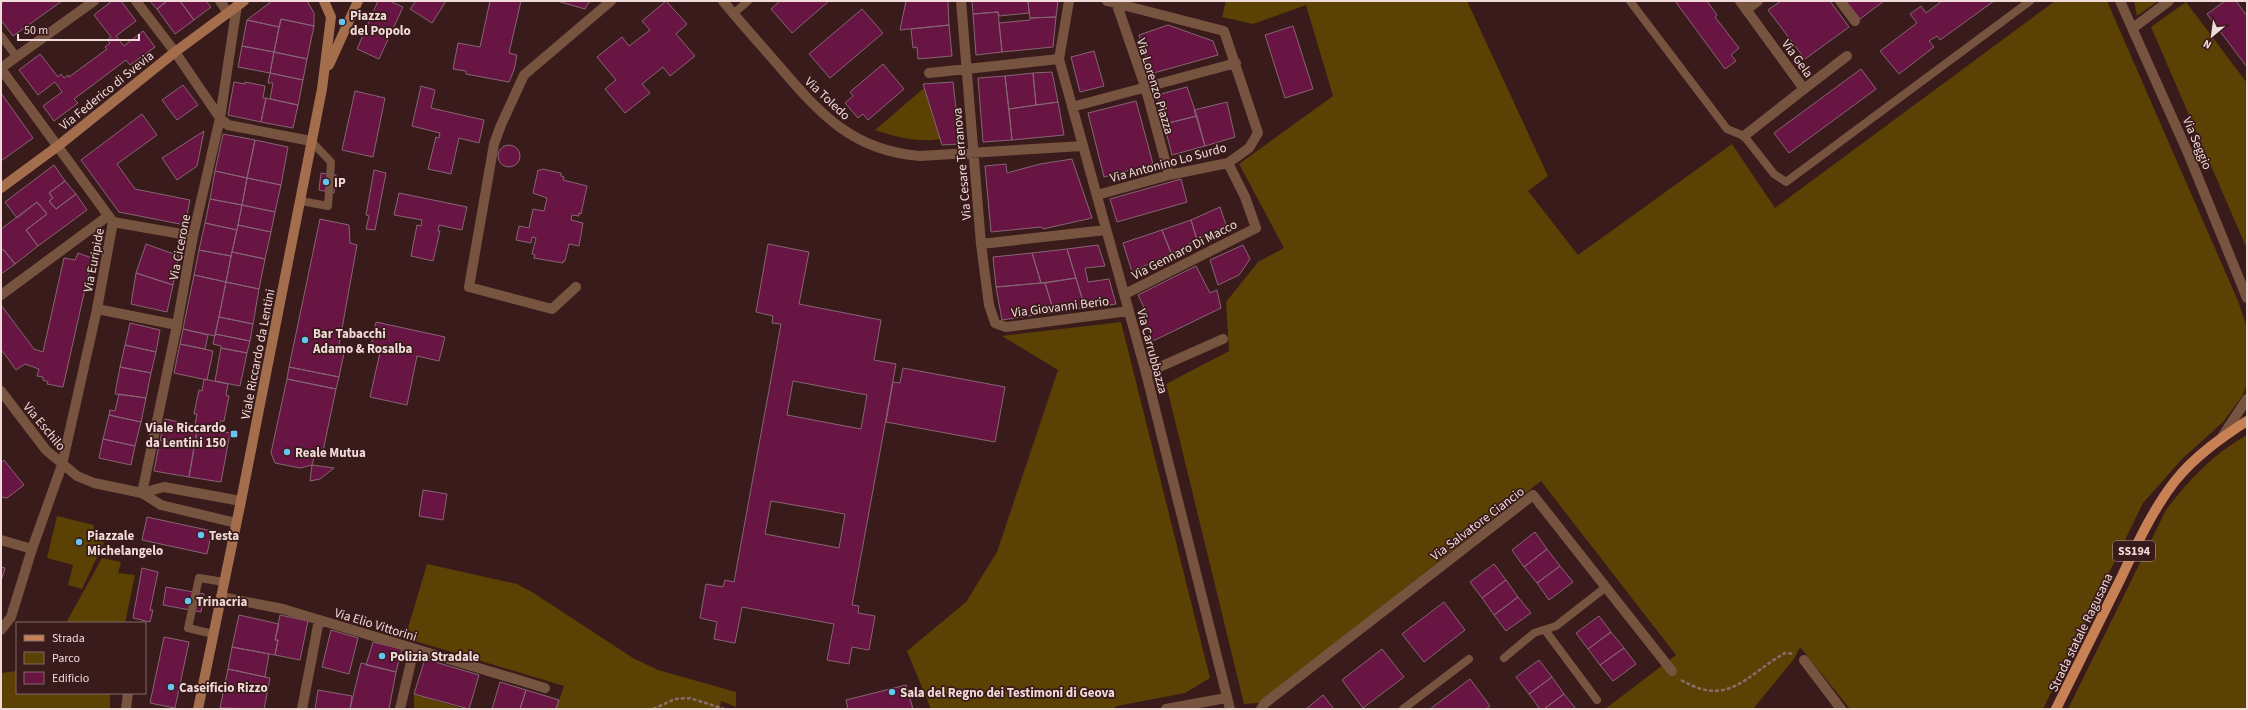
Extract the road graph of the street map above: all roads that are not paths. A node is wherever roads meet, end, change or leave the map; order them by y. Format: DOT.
graph roads {
  1 [pos="94,1"];
  2 [pos="136,1"];
  3 [pos="220,1"];
  4 [pos="324,1"];
  5 [pos="358,1"];
  6 [pos="611,1"];
  7 [pos="724,1"];
  8 [pos="748,1"];
  9 [pos="961,1"];
  10 [pos="1069,1"];
  11 [pos="1107,1"];
  12 [pos="1630,1"];
  13 [pos="1740,1"];
  14 [pos="1758,1"];
  15 [pos="1840,1"];
  16 [pos="2030,1"];
  17 [pos="2120,1"];
  18 [pos="2169,1"];
  19 [pos="240,2"];
  20 [pos="1117,5"];
  21 [pos="1746,10"];
  22 [pos="228,13"];
  23 [pos="734,14"];
  24 [pos="1855,21"];
  25 [pos="2133,28"];
  26 [pos="1,36"];
  27 [pos="175,52"];
  28 [pos="16,56"];
  29 [pos="1847,56"];
  30 [pos="1059,59"];
  31 [pos="1236,63"];
  32 [pos="1,68"];
  33 [pos="967,68"];
  34 [pos="928,73"];
  35 [pos="325,74"];
  36 [pos="1145,86"];
  37 [pos="1804,89"];
  38 [pos="1072,107"];
  39 [pos="220,118"];
  40 [pos="1744,136"];
  41 [pos="311,141"];
  42 [pos="58,146"];
  43 [pos="1083,146"];
  44 [pos="973,154"];
  45 [pos="1228,163"];
  46 [pos="1169,175"];
  47 [pos="1,188"];
  48 [pos="1097,195"];
  49 [pos="301,201"];
  50 [pos="111,219"];
  51 [pos="1106,230"];
  52 [pos="193,236"];
  53 [pos="981,244"];
  54 [pos="576,287"];
  55 [pos="1125,294"];
  56 [pos="1,295"];
  57 [pos="2247,298"];
  58 [pos="97,309"];
  59 [pos="1129,311"];
  60 [pos="996,323"];
  61 [pos="177,325"];
  62 [pos="1223,339"];
  63 [pos="1146,373"];
  64 [pos="1,391"];
  65 [pos="2247,399"];
  66 [pos="2247,421"];
  67 [pos="2221,438"];
  68 [pos="62,465"];
  69 [pos="142,493"];
  70 [pos="241,501"];
  71 [pos="236,523"];
  72 [pos="1,540"];
  73 [pos="32,550"];
  74 [pos="224,582"];
  75 [pos="1606,587"];
  76 [pos="221,597"];
  77 [pos="15,620"];
  78 [pos="319,620"];
  79 [pos="1,630"];
  80 [pos="1545,630"];
  81 [pos="213,634"];
  82 [pos="414,649"];
  83 [pos="1504,658"];
  84 [pos="1469,659"];
  85 [pos="1804,660"];
  86 [pos="1672,671"];
  87 [pos="545,688"];
  88 [pos="128,694"];
  89 [pos="1226,698"];
  90 [pos="1597,700"];
  91 [pos="126,709"];
  92 [pos="198,709"];
  93 [pos="302,709"];
  94 [pos="400,709"];
  95 [pos="1166,709"];
  96 [pos="1230,709"];
  97 [pos="1261,709"];
  98 [pos="1403,709"];
  99 [pos="1841,709"];
  100 [pos="2056,709"];
  1 -- 28 [label="street"];
  2 -- 27 [label="street"];
  3 -- 22 [label="street"];
  4 -- 35 [label="main road"];
  5 -- 35 [label="main road"];
  6 -- 54 [label="street"];
  7 -- 23 [label="street, Via Toledo"];
  8 -- 23 [label="lane"];
  9 -- 33 [label="street, Via Cesare Terranova"];
  10 -- 30 [label="street, Via Carrubbazza"];
  11 -- 20 [label="street"];
  12 -- 40 [label="lane"];
  13 -- 21 [label="street, Via Gela"];
  14 -- 21 [label="street"];
  15 -- 24 [label="street"];
  16 -- 40 [label="lane"];
  17 -- 25 [label="street, Via Seggio"];
  18 -- 25 [label="street"];
  19 -- 22 [label="main road, Via Federico di Svevia"];
  19 -- 39 [label="street, Via Cicerone"];
  20 -- 31 [label="street"];
  20 -- 36 [label="street, Via Lorenzo Piazza"];
  21 -- 37 [label="street, Via Gela"];
  22 -- 27 [label="main road, Via Federico di Svevia"];
  23 -- 44 [label="street, Via Toledo"];
  25 -- 57 [label="street, Via Seggio"];
  26 -- 28 [label="lane"];
  27 -- 39 [label="street"];
  27 -- 42 [label="main road, Via Federico di Svevia"];
  28 -- 32 [label="street"];
  29 -- 37 [label="street"];
  30 -- 33 [label="street"];
  30 -- 38 [label="street, Via Carrubbazza"];
  31 -- 36 [label="street"];
  31 -- 45 [label="street, Via Antonino Lo Surdo"];
  32 -- 42 [label="street, Via Euripide"];
  33 -- 34 [label="street"];
  33 -- 44 [label="street, Via Cesare Terranova"];
  35 -- 41 [label="main road, Viale Riccardo da Lentini"];
  36 -- 38 [label="street"];
  36 -- 46 [label="street, Via Lorenzo Piazza"];
  37 -- 40 [label="street, Via Gela"];
  38 -- 43 [label="street, Via Carrubbazza"];
  39 -- 41 [label="street"];
  39 -- 52 [label="street, Via Cicerone"];
  41 -- 49 [label="main road, Viale Riccardo da Lentini"];
  41 -- 49 [label="lane"];
  42 -- 47 [label="main road, Via Federico di Svevia"];
  42 -- 50 [label="street, Via Euripide"];
  43 -- 44 [label="street, Via Toledo"];
  43 -- 48 [label="street, Via Carrubbazza"];
  44 -- 53 [label="street, Via Cesare Terranova"];
  45 -- 46 [label="street, Via Antonino Lo Surdo"];
  45 -- 55 [label="street, Via Gennaro Di Macco"];
  46 -- 48 [label="street, Via Antonino Lo Surdo"];
  48 -- 51 [label="street, Via Carrubbazza"];
  49 -- 70 [label="main road, Viale Riccardo da Lentini"];
  50 -- 52 [label="street"];
  50 -- 56 [label="street"];
  50 -- 58 [label="street, Via Euripide"];
  51 -- 53 [label="street"];
  51 -- 55 [label="street, Via Carrubbazza"];
  52 -- 61 [label="street, Via Cicerone"];
  53 -- 60 [label="street, Via Cesare Terranova"];
  55 -- 59 [label="street, Via Carrubbazza"];
  58 -- 61 [label="street"];
  58 -- 68 [label="street, Via Euripide"];
  59 -- 60 [label="street, Via Giovanni Berio"];
  59 -- 63 [label="street, Via Carrubbazza"];
  61 -- 69 [label="street, Via Cicerone"];
  62 -- 63 [label="street"];
  63 -- 89 [label="street, Via Carrubbazza"];
  64 -- 68 [label="street, Via Eschilo"];
  65 -- 67 [label="street"];
  66 -- 67 [label="main road, Strada statale Ragusana / SS194"];
  67 -- 100 [label="main road, Strada statale Ragusana / SS194"];
  68 -- 69 [label="street, Via Eschilo"];
  68 -- 73 [label="street, Via Euripide"];
  69 -- 70 [label="street"];
  69 -- 71 [label="street"];
  70 -- 71 [label="main road, Viale Riccardo da Lentini"];
  71 -- 74 [label="main road, Viale Riccardo da Lentini"];
  72 -- 73 [label="street"];
  73 -- 77 [label="street, Via Euripide"];
  74 -- 76 [label="main road, Viale Riccardo da Lentini"];
  74 -- 81 [label="lane"];
  75 -- 80 [label="lane"];
  75 -- 86 [label="street, Via Salvatore Ciancio"];
  75 -- 97 [label="street, Via Salvatore Ciancio"];
  76 -- 78 [label="street, Via Elio Vittorini"];
  76 -- 81 [label="main road, Viale Riccardo da Lentini"];
  77 -- 79 [label="street"];
  78 -- 82 [label="street, Via Elio Vittorini"];
  78 -- 93 [label="street"];
  80 -- 83 [label="lane"];
  80 -- 90 [label="lane"];
  81 -- 92 [label="main road, Viale Riccardo da Lentini"];
  82 -- 87 [label="street, Via Elio Vittorini"];
  82 -- 94 [label="street"];
  84 -- 98 [label="lane"];
  85 -- 99 [label="street"];
  88 -- 91 [label="street"];
  89 -- 95 [label="street"];
  89 -- 96 [label="street, Via Carrubbazza"];
}
